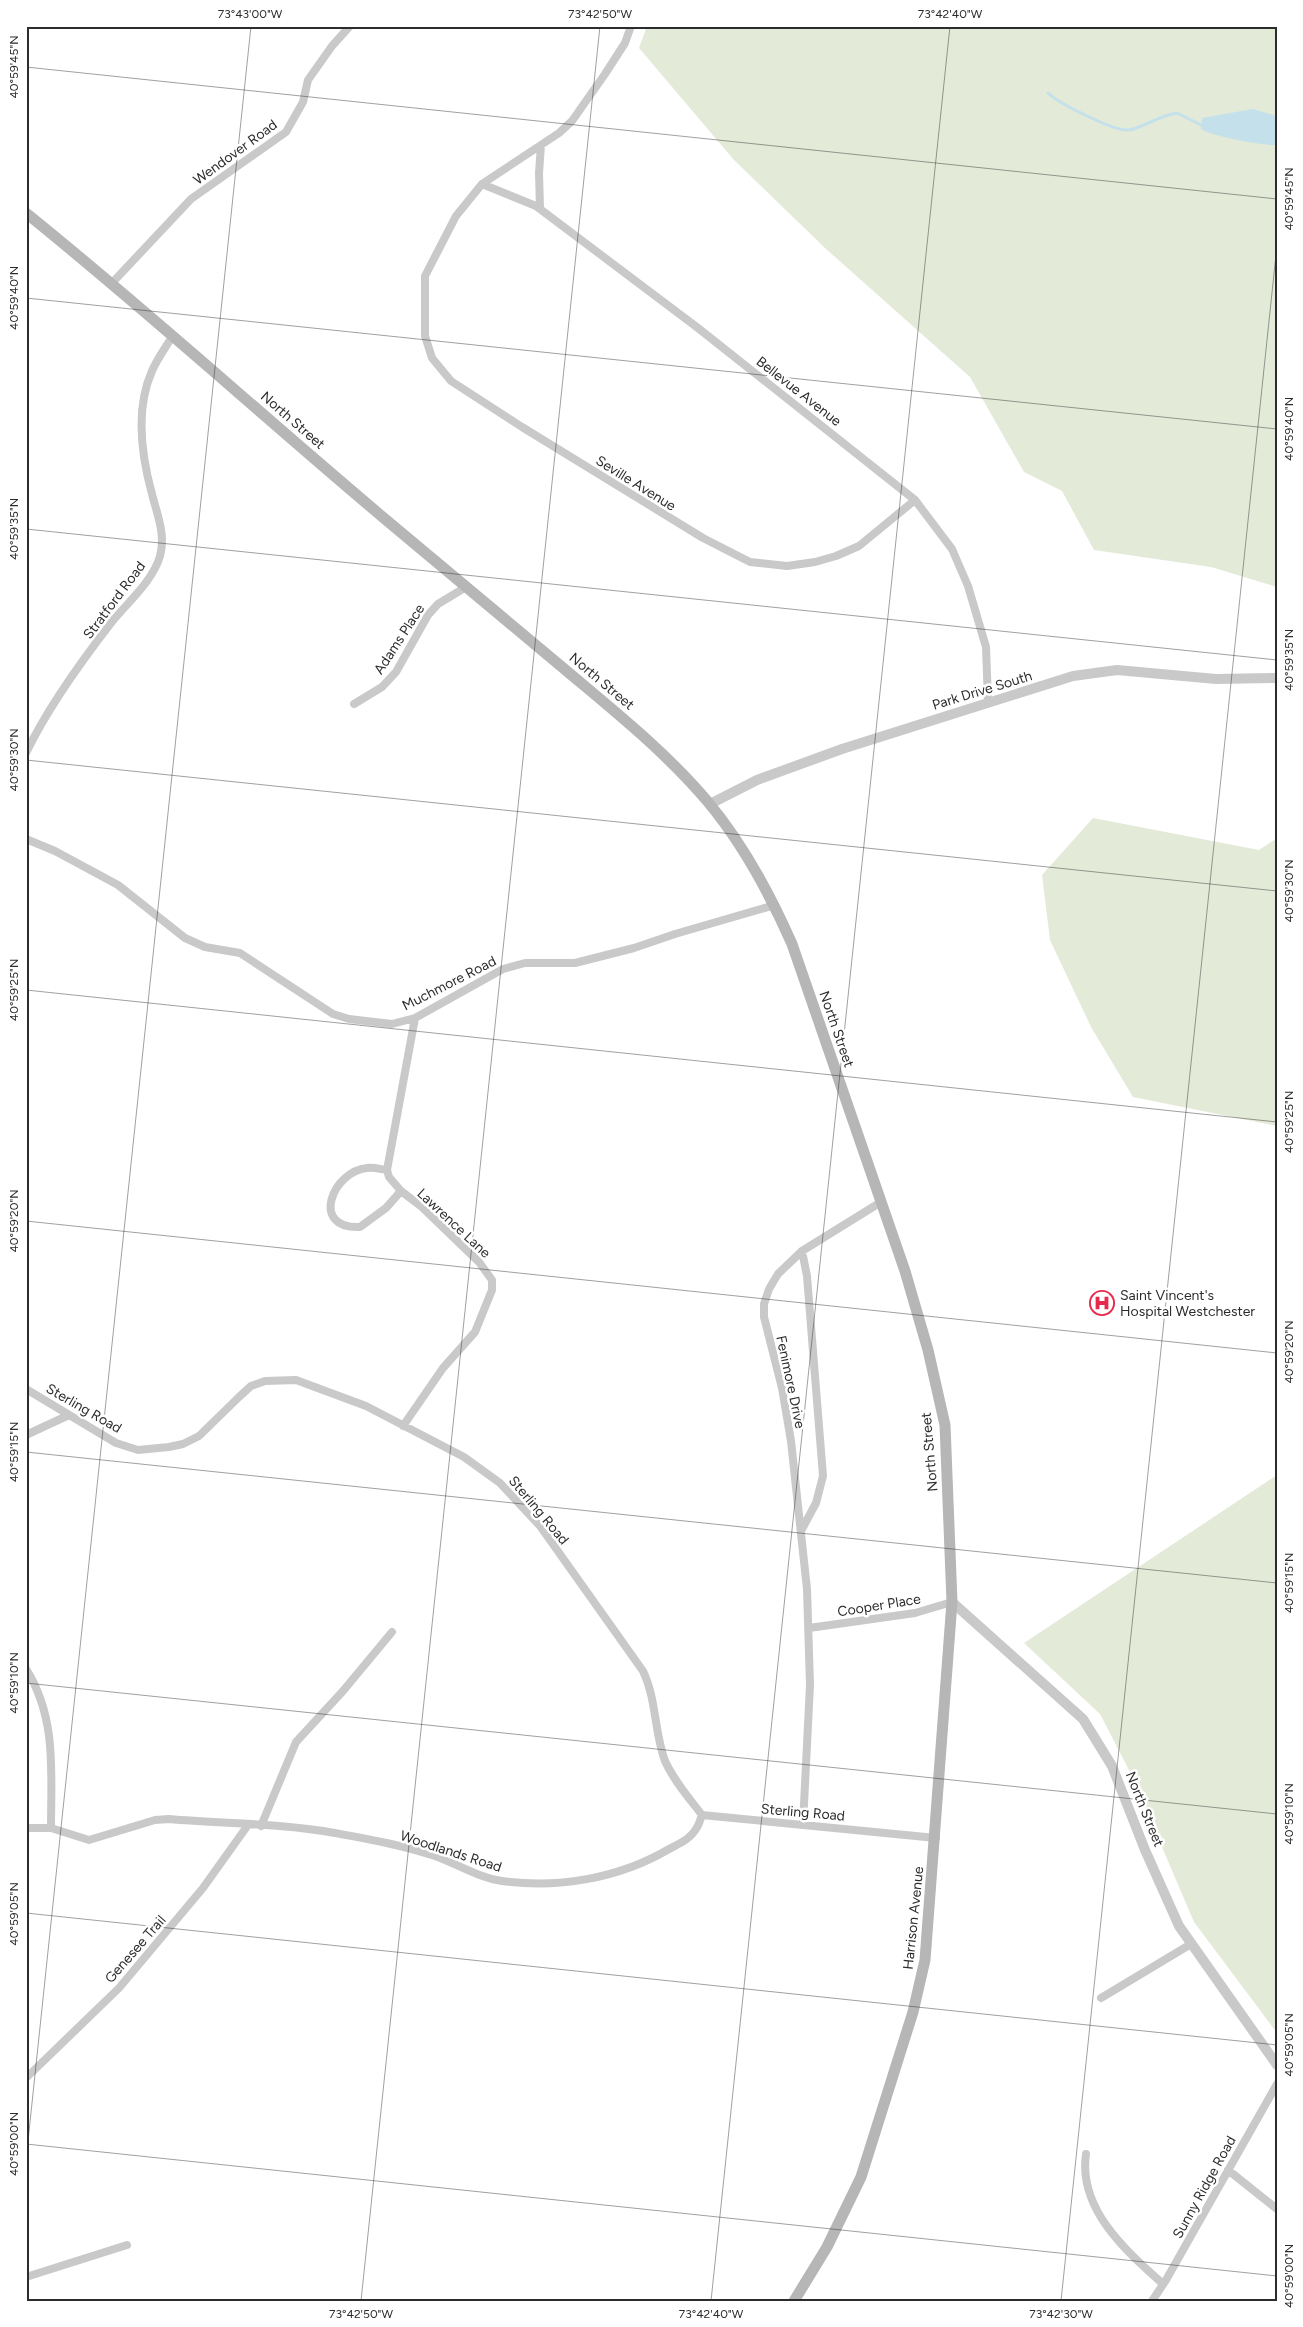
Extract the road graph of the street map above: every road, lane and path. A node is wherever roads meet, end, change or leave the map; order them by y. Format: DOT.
graph roads {
  1 [pos="350,26"];
  2 [pos="631,26"];
  3 [pos="541,145"];
  4 [pos="482,184"];
  5 [pos="540,209"];
  6 [pos="26,213"];
  7 [pos="112,283"];
  8 [pos="173,335"];
  9 [pos="915,500"];
  10 [pos="466,587"];
  11 [pos="1277,678"];
  12 [pos="988,702"];
  13 [pos="354,704"];
  14 [pos="26,731"];
  15 [pos="34,736"];
  16 [pos="26,753"];
  17 [pos="710,804"];
  18 [pos="26,839"];
  19 [pos="775,906"];
  20 [pos="415,1018"];
  21 [pos="387,1170"];
  22 [pos="401,1192"];
  23 [pos="881,1202"];
  24 [pos="802,1251"];
  25 [pos="26,1389"];
  26 [pos="69,1415"];
  27 [pos="403,1426"];
  28 [pos="26,1435"];
  29 [pos="801,1532"];
  30 [pos="952,1602"];
  31 [pos="809,1628"];
  32 [pos="392,1632"];
  33 [pos="26,1669"];
  34 [pos="702,1815"];
  35 [pos="803,1824"];
  36 [pos="248,1825"];
  37 [pos="261,1826"];
  38 [pos="26,1828"];
  39 [pos="51,1828"];
  40 [pos="936,1838"];
  41 [pos="1191,1944"];
  42 [pos="1101,1998"];
  43 [pos="1277,2065"];
  44 [pos="26,2078"];
  45 [pos="1277,2084"];
  46 [pos="1086,2154"];
  47 [pos="1228,2170"];
  48 [pos="1277,2209"];
  49 [pos="127,2245"];
  50 [pos="26,2277"];
  51 [pos="1163,2284"];
  52 [pos="794,2301"];
  53 [pos="1152,2301"];
  1 -- 7 [label="street, Wendover Road"];
  2 -- 3 [label="street"];
  3 -- 4 [label="street"];
  3 -- 5 [label="street"];
  4 -- 5 [label="street, Bellevue Avenue"];
  4 -- 9 [label="street, Seville Avenue"];
  5 -- 9 [label="street, Bellevue Avenue"];
  6 -- 7 [label="main road, North Street"];
  7 -- 8 [label="main road, North Street"];
  8 -- 10 [label="main road, North Street"];
  8 -- 15 [label="street, Stratford Road"];
  9 -- 12 [label="street, Bellevue Avenue"];
  10 -- 13 [label="street, Adams Place"];
  10 -- 17 [label="main road, North Street"];
  11 -- 12 [label="street, Park Drive South"];
  12 -- 17 [label="street, Park Drive South"];
  14 -- 15 [label="street"];
  15 -- 16 [label="street, Stratford Road"];
  17 -- 19 [label="main road, North Street"];
  18 -- 20 [label="street, Muchmore Road"];
  19 -- 20 [label="street, Muchmore Road"];
  19 -- 23 [label="main road, North Street"];
  20 -- 21 [label="street"];
  21 -- 22 [label="street, Lawrence Lane"];
  21 -- 22 [label="street"];
  22 -- 27 [label="street, Lawrence Lane"];
  23 -- 24 [label="street, Fenimore Drive"];
  23 -- 30 [label="main road, North Street"];
  24 -- 29 [label="street, Fenimore Drive"];
  24 -- 29 [label="street, Fenimore Drive"];
  25 -- 26 [label="street, Sterling Road"];
  26 -- 27 [label="street, Sterling Road"];
  26 -- 28 [label="street"];
  27 -- 34 [label="street, Sterling Road"];
  29 -- 31 [label="street, Fenimore Drive"];
  30 -- 31 [label="street, Cooper Place"];
  30 -- 40 [label="main road, Harrison Avenue"];
  30 -- 41 [label="street, North Street"];
  31 -- 35 [label="street, Fenimore Drive"];
  32 -- 37 [label="street"];
  33 -- 39 [label="street"];
  34 -- 35 [label="street, Sterling Road"];
  34 -- 37 [label="street, Woodlands Road"];
  35 -- 40 [label="street, Sterling Road"];
  36 -- 37 [label="street, Woodlands Road"];
  36 -- 39 [label="street, Woodlands Road"];
  36 -- 44 [label="street, Genesee Trail"];
  38 -- 39 [label="street, Woodlands Road"];
  40 -- 52 [label="main road, Harrison Avenue"];
  41 -- 42 [label="street"];
  41 -- 43 [label="street, North Street"];
  45 -- 47 [label="street, Sunny Ridge Road"];
  46 -- 51 [label="street"];
  47 -- 48 [label="street"];
  47 -- 51 [label="street, Sunny Ridge Road"];
  49 -- 50 [label="street"];
  51 -- 53 [label="street, Sunny Ridge Road"];
}
